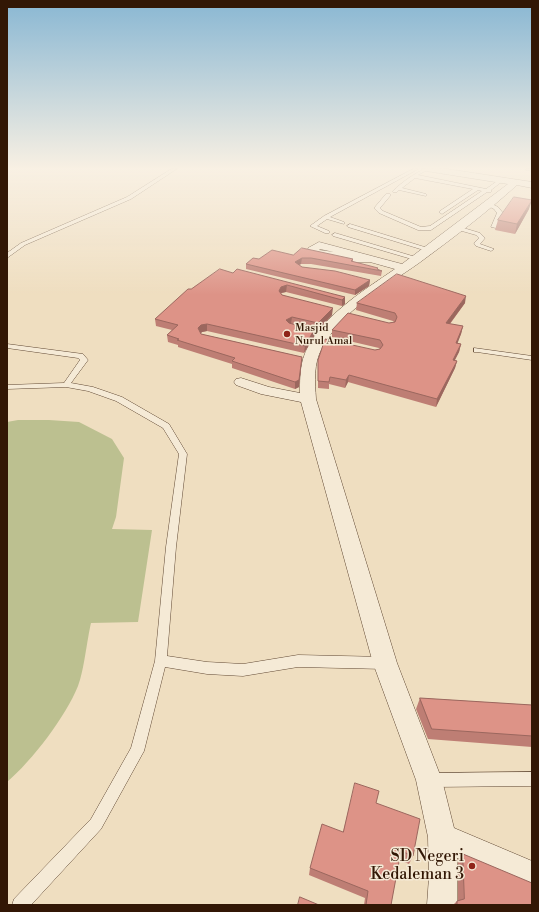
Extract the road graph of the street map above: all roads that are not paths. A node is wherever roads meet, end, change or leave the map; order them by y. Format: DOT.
graph roads {
  1 [pos="86,211"];
  2 [pos="101,211"];
  3 [pos="338,211"];
  4 [pos="380,211"];
  5 [pos="463,211"];
  6 [pos="478,211"];
  7 [pos="498,211"];
  8 [pos="326,217"];
  9 [pos="342,223"];
  10 [pos="350,226"];
  11 [pos="494,227"];
  12 [pos="457,228"];
  13 [pos="326,232"];
  14 [pos="335,235"];
  15 [pos="7,248"];
  16 [pos="491,249"];
  17 [pos="7,256"];
  18 [pos="369,259"];
  19 [pos="417,259"];
  20 [pos="7,346"];
  21 [pos="477,350"];
  22 [pos="532,358"];
  23 [pos="241,382"];
  24 [pos="66,385"];
  25 [pos="7,387"];
  26 [pos="308,399"];
  27 [pos="161,661"];
  28 [pos="385,663"];
  29 [pos="532,779"];
  30 [pos="429,780"];
  31 [pos="442,837"];
  32 [pos="532,876"];
  33 [pos="20,905"];
  34 [pos="442,905"];
  1 -- 15 [label="lane"];
  2 -- 17 [label="lane"];
  3 -- 8 [label="lane"];
  4 -- 5 [label="lane"];
  6 -- 12 [label="street"];
  7 -- 11 [label="lane"];
  8 -- 9 [label="lane"];
  8 -- 13 [label="lane"];
  10 -- 19 [label="lane"];
  12 -- 16 [label="lane"];
  12 -- 19 [label="street"];
  14 -- 19 [label="lane"];
  18 -- 19 [label="street"];
  19 -- 26 [label="street"];
  20 -- 24 [label="lane"];
  21 -- 22 [label="lane"];
  23 -- 26 [label="street"];
  24 -- 25 [label="lane"];
  24 -- 27 [label="lane"];
  26 -- 28 [label="street"];
  27 -- 28 [label="lane"];
  27 -- 33 [label="lane"];
  28 -- 30 [label="street"];
  29 -- 30 [label="lane"];
  30 -- 31 [label="street"];
  31 -- 32 [label="street"];
  31 -- 34 [label="street"];
}
